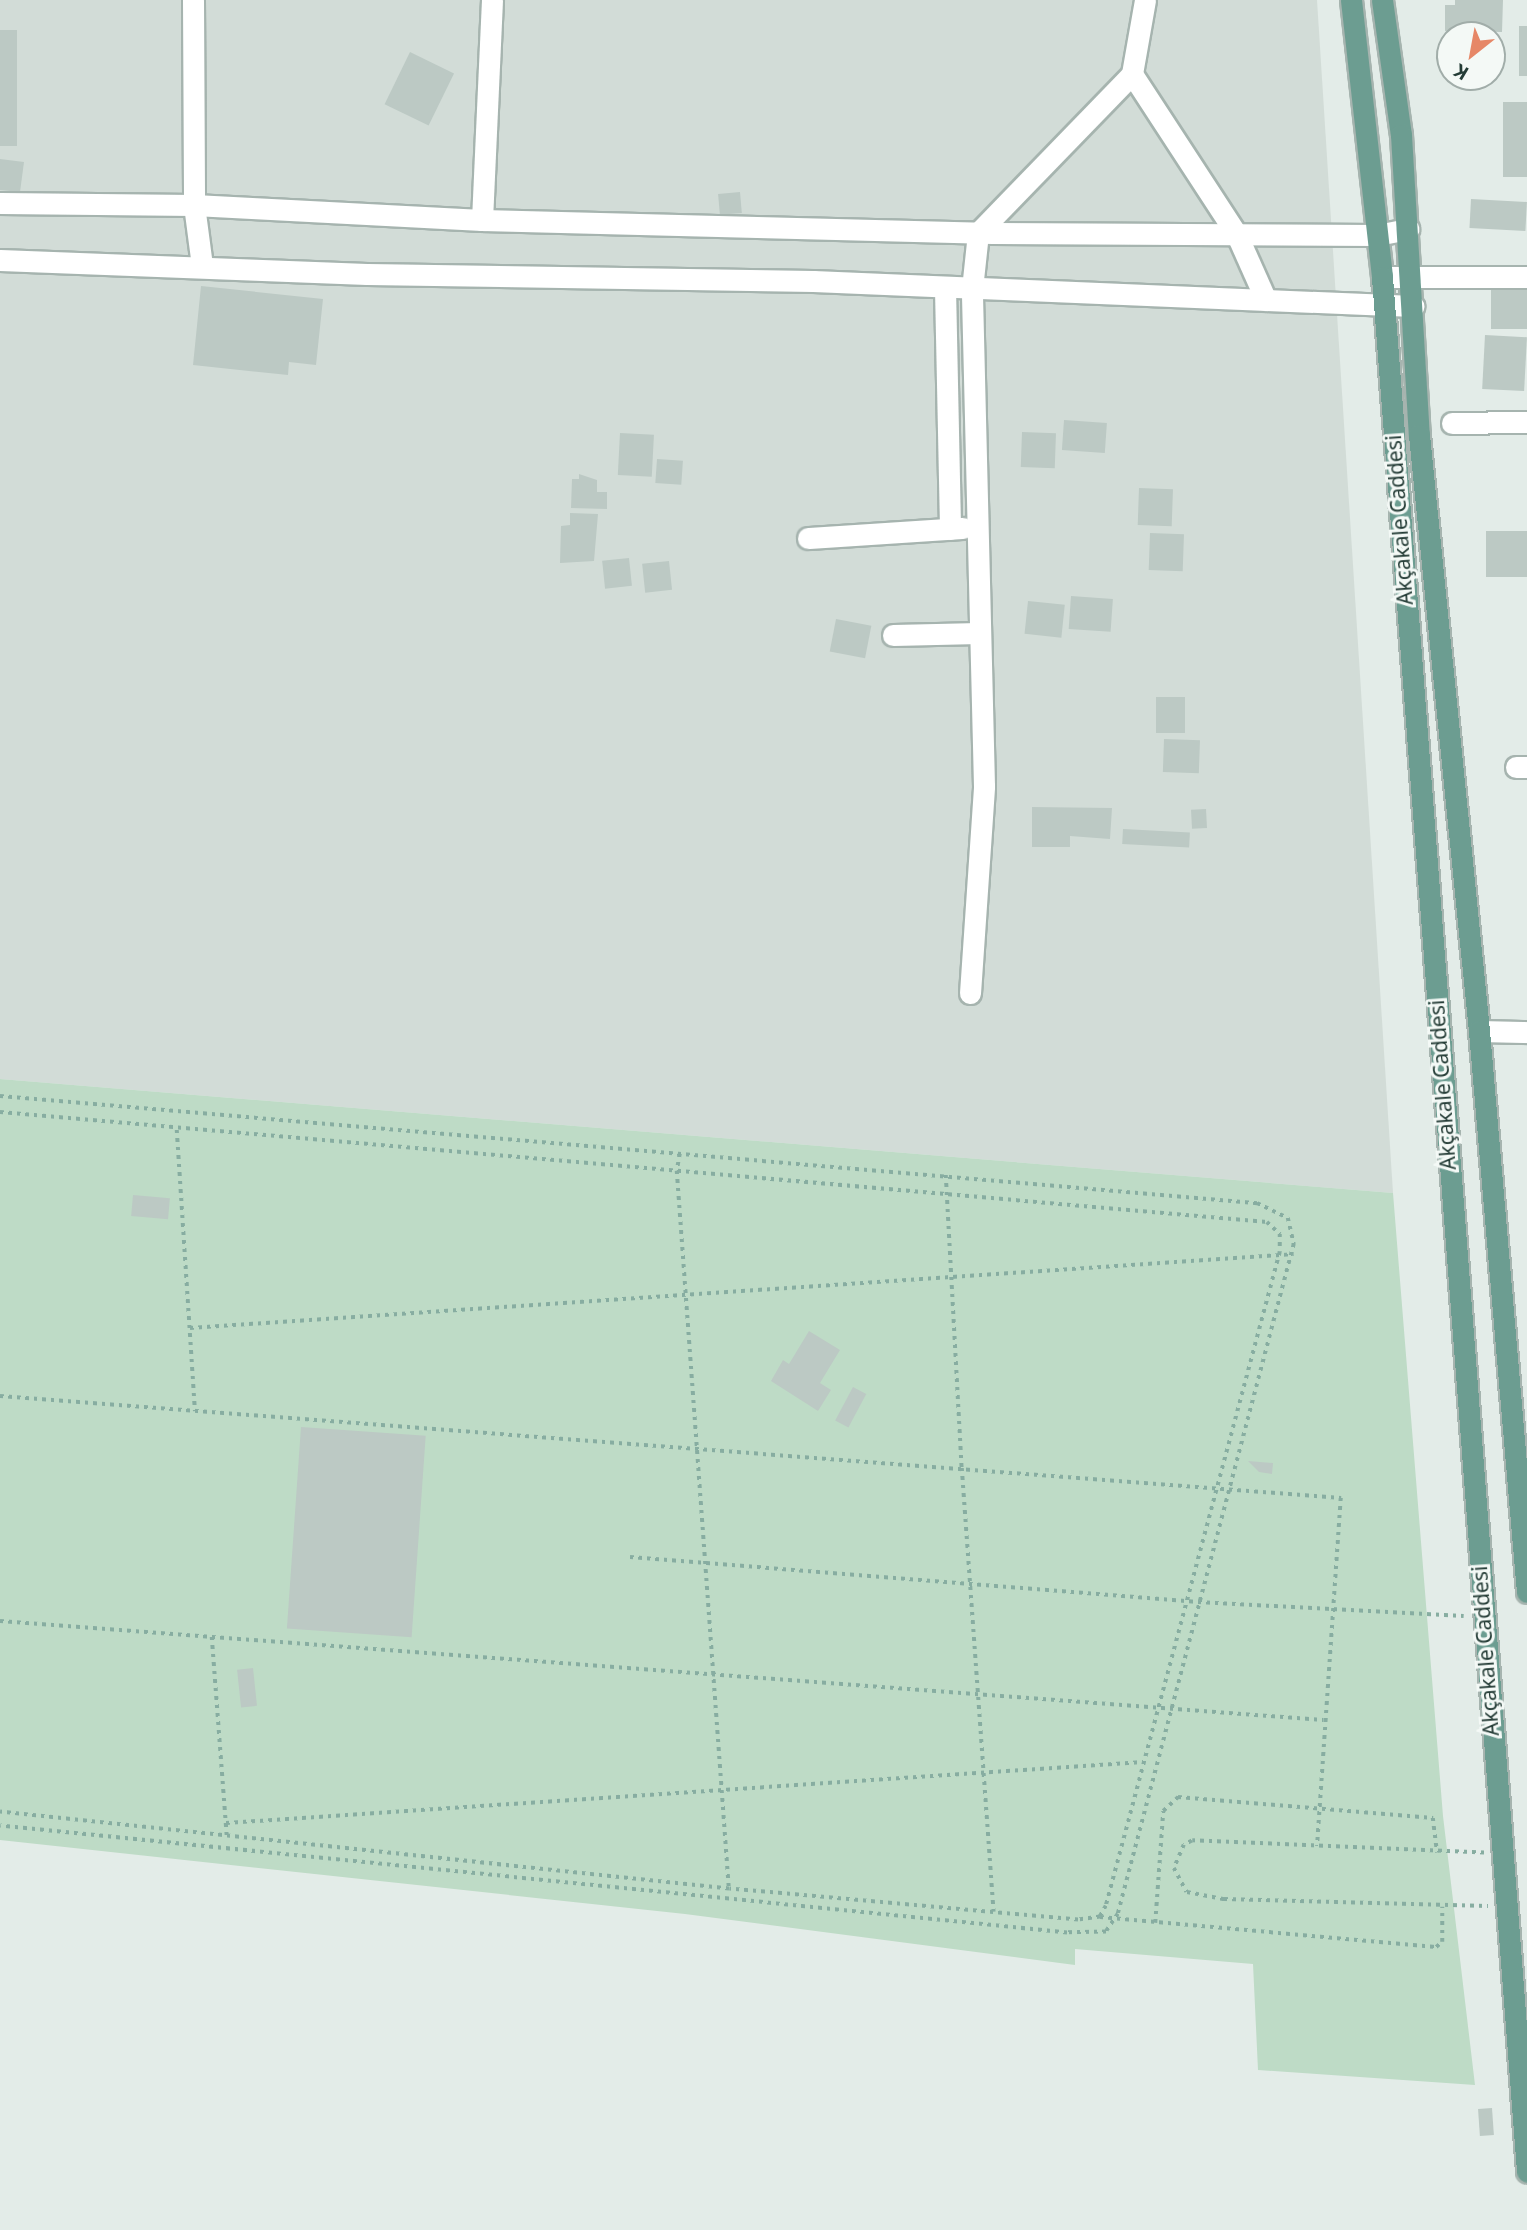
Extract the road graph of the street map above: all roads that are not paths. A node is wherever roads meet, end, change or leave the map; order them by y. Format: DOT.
graph roads {
  1 [pos="193,0"];
  2 [pos="492,0"];
  3 [pos="1145,0"];
  4 [pos="1351,0"];
  5 [pos="1382,0"];
  6 [pos="1132,75"];
  7 [pos="0,203"];
  8 [pos="194,205"];
  9 [pos="482,220"];
  10 [pos="1408,229"];
  11 [pos="978,233"];
  12 [pos="1237,235"];
  13 [pos="1377,235"];
  14 [pos="0,260"];
  15 [pos="202,266"];
  16 [pos="1411,275"];
  17 [pos="1382,277"];
  18 [pos="1527,277"];
  19 [pos="945,288"];
  20 [pos="972,289"];
  21 [pos="1266,300"];
  22 [pos="1413,306"];
  23 [pos="1384,307"];
  24 [pos="1527,422"];
  25 [pos="1452,423"];
  26 [pos="976,527"];
  27 [pos="950,529"];
  28 [pos="808,538"];
  29 [pos="979,633"];
  30 [pos="893,635"];
  31 [pos="970,993"];
  32 [pos="1479,1031"];
  33 [pos="1527,1032"];
  34 [pos="1518,1419"];
  35 [pos="1527,1592"];
  36 [pos="1527,2171"];
  1 -- 8 [label="street"];
  2 -- 9 [label="street"];
  3 -- 6 [label="street"];
  4 -- 13 [label="main road, Akçakale Caddesi"];
  5 -- 10 [label="main road, Akçakale Caddesi"];
  6 -- 11 [label="street"];
  6 -- 12 [label="street"];
  7 -- 8 [label="street"];
  8 -- 9 [label="street"];
  8 -- 15 [label="street"];
  9 -- 11 [label="street"];
  10 -- 13 [label="street"];
  10 -- 16 [label="main road, Akçakale Caddesi"];
  11 -- 12 [label="street"];
  11 -- 20 [label="street"];
  12 -- 13 [label="street"];
  12 -- 21 [label="street"];
  13 -- 17 [label="main road, Akçakale Caddesi"];
  14 -- 15 [label="street"];
  15 -- 19 [label="street"];
  16 -- 17 [label="street"];
  16 -- 18 [label="street"];
  16 -- 22 [label="main road, Akçakale Caddesi"];
  17 -- 23 [label="main road, Akçakale Caddesi"];
  19 -- 20 [label="street"];
  19 -- 27 [label="street"];
  20 -- 21 [label="street"];
  20 -- 26 [label="street"];
  21 -- 23 [label="street"];
  22 -- 23 [label="street"];
  22 -- 32 [label="main road, Akçakale Caddesi"];
  23 -- 36 [label="main road, Akçakale Caddesi"];
  24 -- 25 [label="street"];
  26 -- 27 [label="street"];
  26 -- 29 [label="street"];
  27 -- 28 [label="street"];
  29 -- 30 [label="street"];
  29 -- 31 [label="street"];
  32 -- 33 [label="street"];
  32 -- 34 [label="main road, Akçakale Caddesi"];
  34 -- 35 [label="main road, Akçakale Caddesi"];
}
